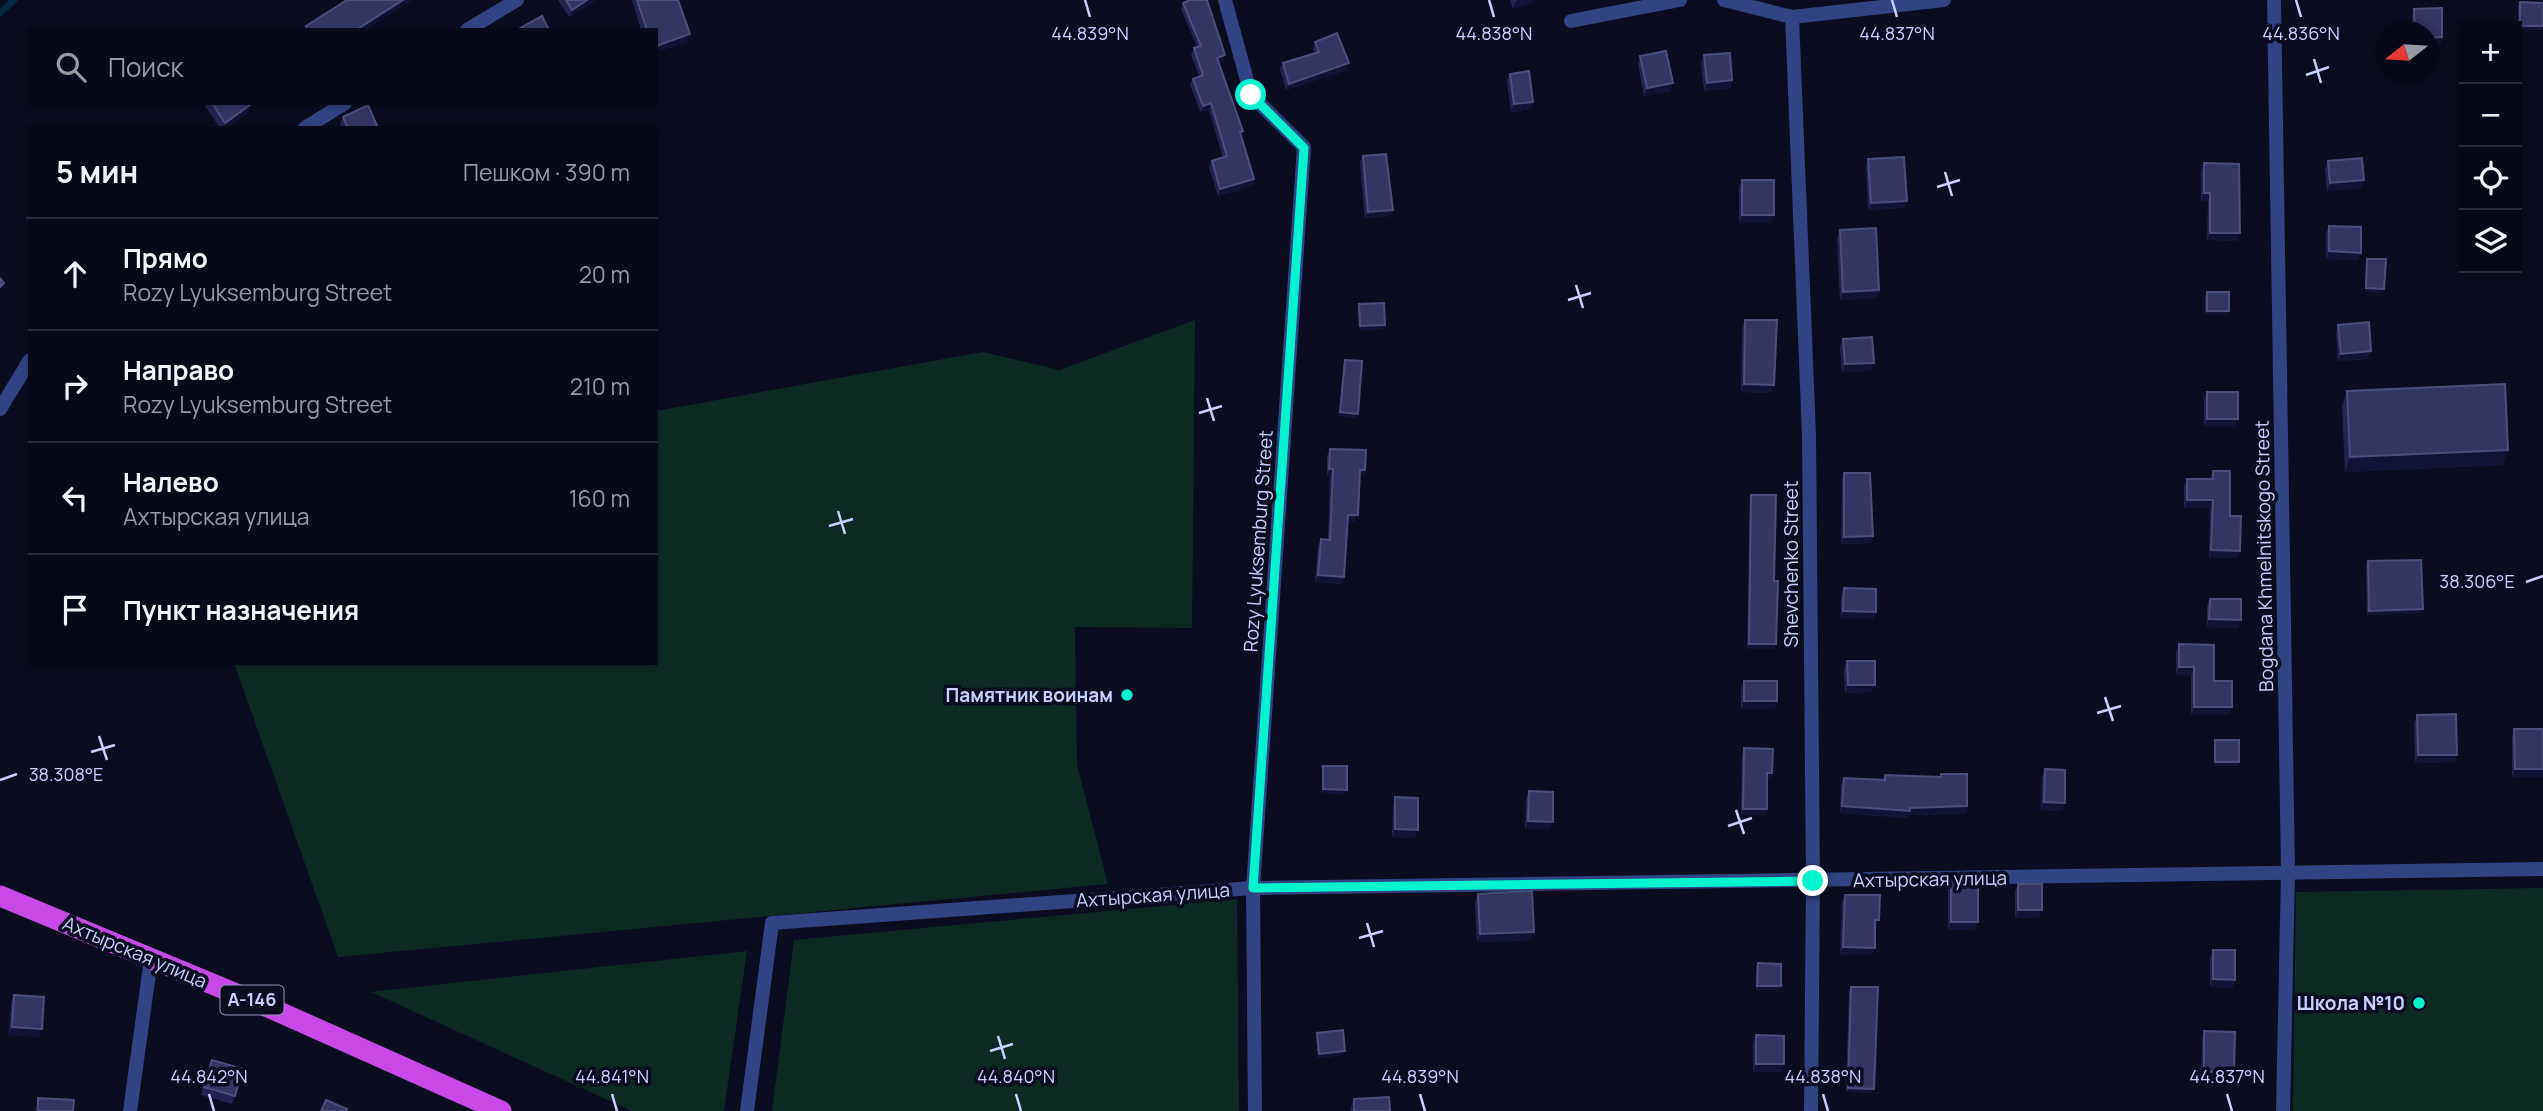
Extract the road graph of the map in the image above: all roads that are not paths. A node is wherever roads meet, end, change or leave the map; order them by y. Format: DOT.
graph roads {
  1 [pos="517,0"];
  2 [pos="1225,0"];
  3 [pos="1680,0"];
  4 [pos="1724,0"];
  5 [pos="1944,0"];
  6 [pos="2274,0"];
  7 [pos="1792,17"];
  8 [pos="1570,21"];
  9 [pos="470,28"];
  10 [pos="342,105"];
  11 [pos="307,126"];
  12 [pos="28,363"];
  13 [pos="0,409"];
  14 [pos="2543,869"];
  15 [pos="2288,872"];
  16 [pos="1813,881"];
  17 [pos="1253,888"];
  18 [pos="0,896"];
  19 [pos="151,959"];
  20 [pos="130,1111"];
  21 [pos="501,1111"];
  22 [pos="747,1111"];
  23 [pos="1255,1111"];
  24 [pos="1811,1111"];
  25 [pos="2283,1111"];
  1 -- 9 [label="street"];
  2 -- 17 [label="street, Rozy Lyuksemburg Street"];
  3 -- 8 [label="street"];
  4 -- 7 [label="street"];
  5 -- 7 [label="street"];
  6 -- 15 [label="street, Bogdana Khmelnitskogo Street"];
  7 -- 16 [label="street, Shevchenko Street"];
  10 -- 11 [label="street"];
  12 -- 13 [label="street"];
  14 -- 15 [label="street, Ахтырская улица"];
  15 -- 16 [label="street, Ахтырская улица"];
  15 -- 25 [label="street, Bogdana Khmelnitskogo Street"];
  16 -- 17 [label="street, Ахтырская улица"];
  16 -- 24 [label="street, Shevchenko Street"];
  17 -- 22 [label="street, Ахтырская улица"];
  17 -- 23 [label="street, Rozy Lyuksemburg Street"];
  18 -- 19 [label="highway, Ахтырская улица / А-146"];
  19 -- 20 [label="street"];
  19 -- 21 [label="highway, Ахтырская улица / А-146"];
}
